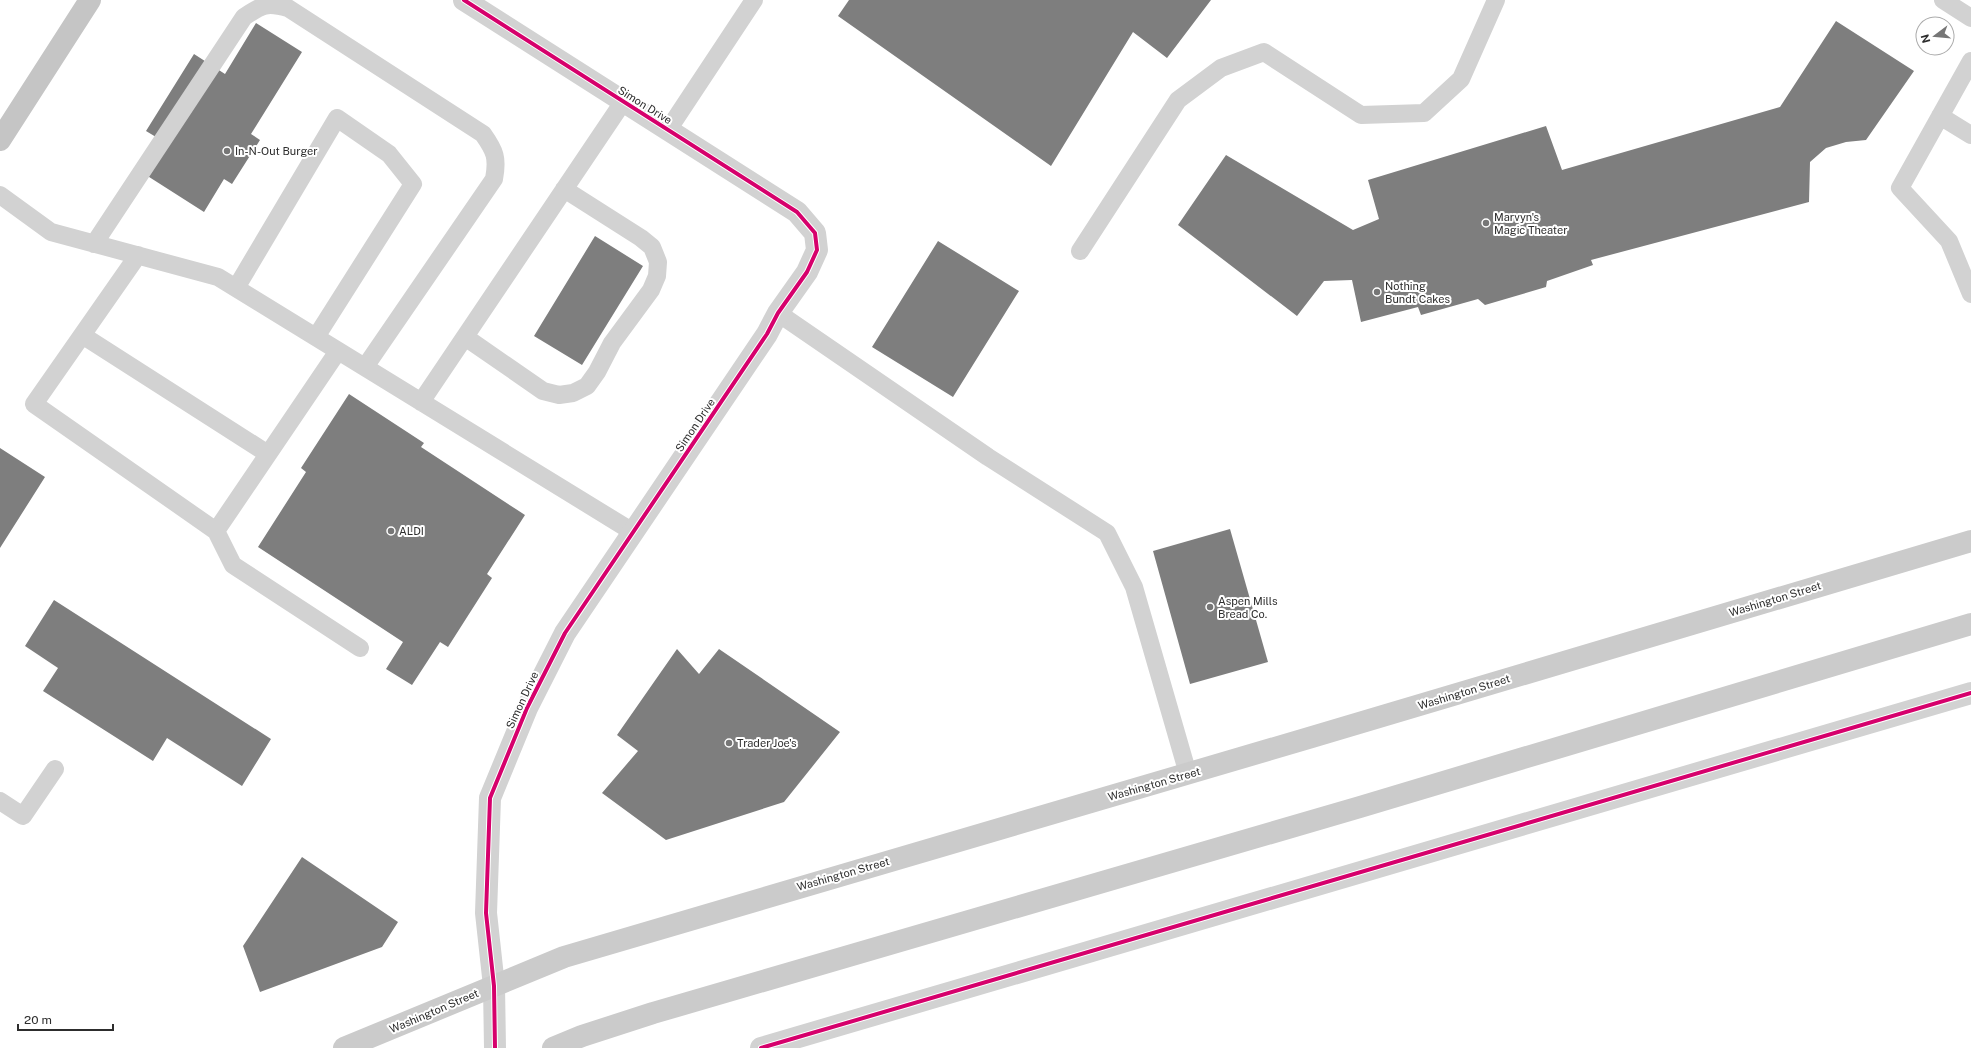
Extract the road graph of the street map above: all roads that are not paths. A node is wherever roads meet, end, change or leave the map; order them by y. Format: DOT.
graph roads {
  1 [pos="90,0"];
  2 [pos="464,0"];
  3 [pos="754,0"];
  4 [pos="1496,0"];
  5 [pos="1943,0"];
  6 [pos="1971,18"];
  7 [pos="1971,60"];
  8 [pos="623,102"];
  9 [pos="1940,116"];
  10 [pos="668,130"];
  11 [pos="1971,135"];
  12 [pos="0,140"];
  13 [pos="564,189"];
  14 [pos="0,195"];
  15 [pos="94,244"];
  16 [pos="1080,250"];
  17 [pos="138,255"];
  18 [pos="236,288"];
  19 [pos="1971,294"];
  20 [pos="778,313"];
  21 [pos="82,335"];
  22 [pos="316,337"];
  23 [pos="465,337"];
  24 [pos="338,351"];
  25 [pos="365,367"];
  26 [pos="421,402"];
  27 [pos="268,454"];
  28 [pos="216,531"];
  29 [pos="633,532"];
  30 [pos="1971,541"];
  31 [pos="1971,624"];
  32 [pos="360,648"];
  33 [pos="1971,693"];
  34 [pos="55,769"];
  35 [pos="1188,774"];
  36 [pos="0,801"];
  37 [pos="494,986"];
  38 [pos="344,1048"];
  39 [pos="495,1048"];
  40 [pos="553,1048"];
  41 [pos="761,1048"];
  1 -- 12 [label="main road"];
  2 -- 8 [label="street, Simon Drive"];
  3 -- 10 [label="lane"];
  4 -- 16 [label="lane"];
  5 -- 6 [label="lane"];
  7 -- 9 [label="lane"];
  8 -- 10 [label="street, Simon Drive"];
  8 -- 13 [label="lane"];
  9 -- 11 [label="lane"];
  9 -- 19 [label="lane"];
  10 -- 20 [label="street, Simon Drive"];
  13 -- 23 [label="lane"];
  13 -- 23 [label="lane"];
  14 -- 15 [label="lane"];
  15 -- 17 [label="lane"];
  15 -- 25 [label="lane"];
  17 -- 18 [label="lane"];
  17 -- 21 [label="lane"];
  18 -- 22 [label="lane"];
  18 -- 22 [label="lane"];
  20 -- 29 [label="street, Simon Drive"];
  20 -- 35 [label="lane"];
  21 -- 27 [label="lane"];
  21 -- 28 [label="lane"];
  22 -- 24 [label="lane"];
  23 -- 26 [label="lane"];
  24 -- 25 [label="lane"];
  24 -- 27 [label="lane"];
  25 -- 26 [label="lane"];
  26 -- 29 [label="lane"];
  27 -- 28 [label="lane"];
  28 -- 32 [label="lane"];
  29 -- 37 [label="street, Simon Drive"];
  30 -- 35 [label="main road, Washington Street"];
  31 -- 40 [label="main road"];
  33 -- 41 [label="street"];
  34 -- 36 [label="lane"];
  35 -- 37 [label="main road, Washington Street"];
  37 -- 38 [label="main road, Washington Street"];
  37 -- 39 [label="street, Simon Drive"];
}
